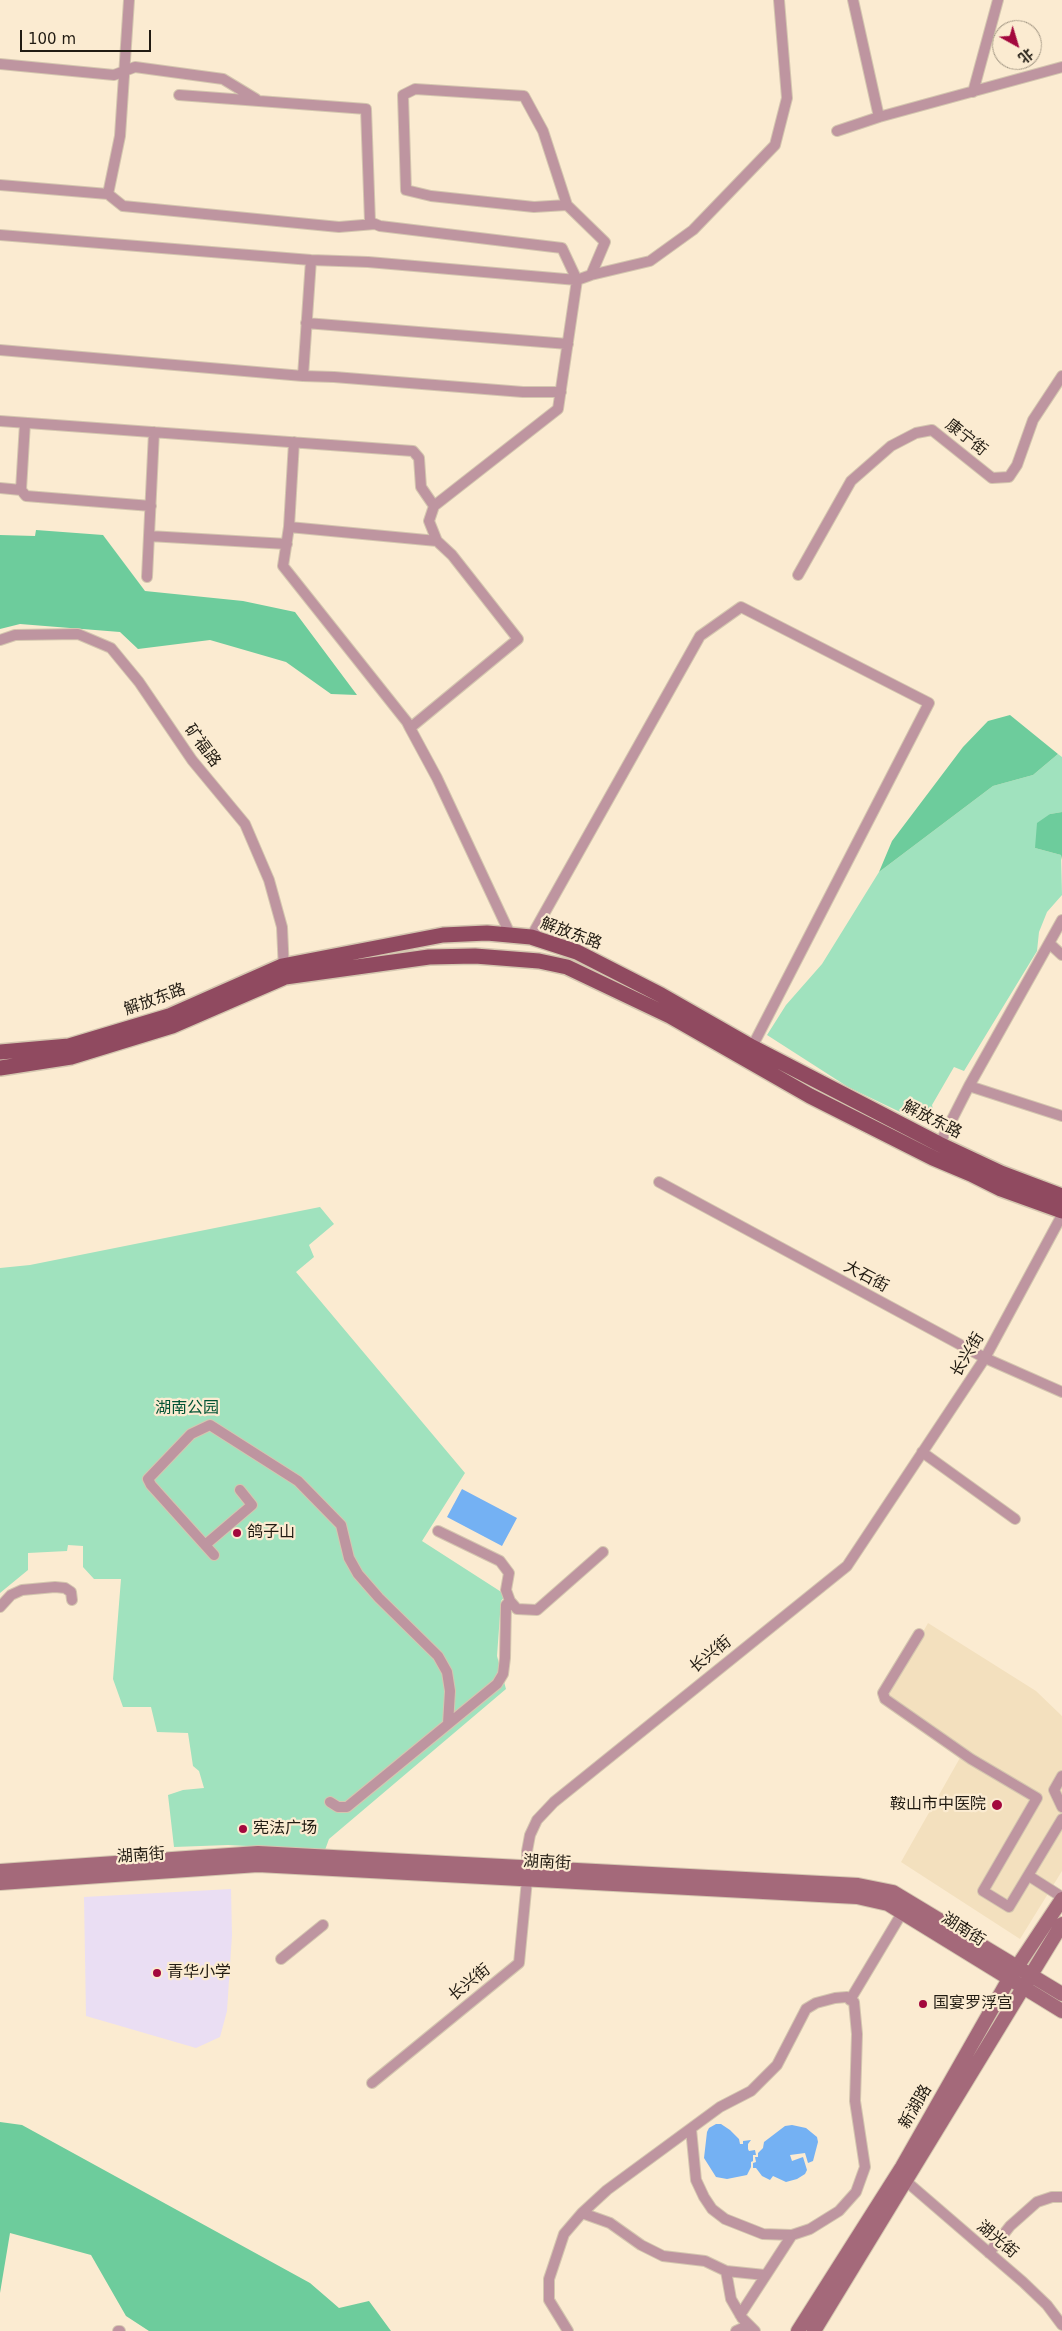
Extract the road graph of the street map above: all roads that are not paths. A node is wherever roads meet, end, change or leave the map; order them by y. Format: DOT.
graph roads {
  1 [pos="129,0"];
  2 [pos="779,0"];
  3 [pos="853,0"];
  4 [pos="998,0"];
  5 [pos="0,64"];
  6 [pos="1062,67"];
  7 [pos="124,71"];
  8 [pos="973,92"];
  9 [pos="179,95"];
  10 [pos="259,101"];
  11 [pos="880,117"];
  12 [pos="836,132"];
  13 [pos="0,185"];
  14 [pos="108,194"];
  15 [pos="567,205"];
  16 [pos="375,224"];
  17 [pos="0,235"];
  18 [pos="311,260"];
  19 [pos="591,275"];
  20 [pos="577,280"];
  21 [pos="306,323"];
  22 [pos="568,344"];
  23 [pos="0,350"];
  24 [pos="303,376"];
  25 [pos="1062,376"];
  26 [pos="561,392"];
  27 [pos="0,421"];
  28 [pos="25,423"];
  29 [pos="154,432"];
  30 [pos="294,442"];
  31 [pos="0,488"];
  32 [pos="21,490"];
  33 [pos="151,506"];
  34 [pos="434,506"];
  35 [pos="290,527"];
  36 [pos="149,536"];
  37 [pos="437,541"];
  38 [pos="287,544"];
  39 [pos="798,575"];
  40 [pos="147,577"];
  41 [pos="0,640"];
  42 [pos="410,728"];
  43 [pos="1062,920"];
  44 [pos="511,936"];
  45 [pos="532,937"];
  46 [pos="1050,944"];
  47 [pos="1062,955"];
  48 [pos="284,972"];
  49 [pos="752,1047"];
  50 [pos="0,1052"];
  51 [pos="0,1068"];
  52 [pos="969,1086"];
  53 [pos="1062,1116"];
  54 [pos="936,1151"];
  55 [pos="659,1182"];
  56 [pos="1062,1196"];
  57 [pos="1062,1213"];
  58 [pos="985,1358"];
  59 [pos="1062,1392"];
  60 [pos="922,1452"];
  61 [pos="240,1490"];
  62 [pos="1015,1519"];
  63 [pos="438,1530"];
  64 [pos="206,1545"];
  65 [pos="603,1552"];
  66 [pos="214,1555"];
  67 [pos="72,1600"];
  68 [pos="510,1601"];
  69 [pos="0,1607"];
  70 [pos="919,1634"];
  71 [pos="448,1724"];
  72 [pos="1062,1776"];
  73 [pos="330,1802"];
  74 [pos="1062,1807"];
  75 [pos="1062,1819"];
  76 [pos="0,1871"];
  77 [pos="527,1874"];
  78 [pos="1029,1876"];
  79 [pos="0,1883"];
  80 [pos="1062,1898"];
  81 [pos="902,1913"];
  82 [pos="1062,1924"];
  83 [pos="322,1925"];
  84 [pos="281,1959"];
  85 [pos="1013,1974"];
  86 [pos="1026,1981"];
  87 [pos="1062,1994"];
  88 [pos="850,2000"];
  89 [pos="1062,2010"];
  90 [pos="372,2083"];
  91 [pos="691,2128"];
  92 [pos="907,2182"];
  93 [pos="1062,2197"];
  94 [pos="582,2213"];
  95 [pos="792,2235"];
  96 [pos="989,2253"];
  97 [pos="726,2271"];
  98 [pos="766,2275"];
  99 [pos="740,2315"];
  100 [pos="1062,2325"];
  101 [pos="752,2328"];
  102 [pos="568,2331"];
  103 [pos="736,2331"];
  104 [pos="798,2331"];
  105 [pos="814,2331"];
  1 -- 7 [label="street"];
  2 -- 19 [label="street"];
  3 -- 11 [label="street"];
  4 -- 8 [label="street"];
  5 -- 7 [label="street"];
  6 -- 8 [label="street"];
  7 -- 10 [label="street"];
  7 -- 14 [label="street"];
  8 -- 11 [label="street"];
  9 -- 10 [label="street"];
  10 -- 16 [label="street"];
  11 -- 12 [label="street"];
  13 -- 14 [label="street"];
  14 -- 16 [label="street"];
  15 -- 15 [label="street"];
  15 -- 19 [label="street"];
  16 -- 20 [label="street"];
  17 -- 18 [label="street"];
  18 -- 20 [label="street"];
  18 -- 21 [label="street"];
  19 -- 20 [label="street"];
  20 -- 22 [label="street"];
  21 -- 22 [label="street"];
  21 -- 24 [label="street"];
  22 -- 26 [label="street"];
  23 -- 24 [label="street"];
  24 -- 26 [label="street"];
  25 -- 39 [label="street, 康宁街"];
  26 -- 34 [label="street"];
  27 -- 28 [label="street"];
  28 -- 29 [label="street"];
  28 -- 32 [label="street"];
  29 -- 30 [label="street"];
  29 -- 33 [label="street"];
  30 -- 34 [label="street"];
  30 -- 35 [label="street"];
  31 -- 32 [label="street"];
  32 -- 33 [label="street"];
  33 -- 36 [label="street"];
  34 -- 37 [label="street"];
  35 -- 37 [label="street"];
  35 -- 38 [label="street"];
  36 -- 38 [label="street"];
  36 -- 40 [label="street"];
  37 -- 42 [label="street"];
  38 -- 42 [label="street"];
  41 -- 48 [label="street, 矿福路"];
  42 -- 44 [label="street"];
  43 -- 46 [label="street"];
  44 -- 45 [label="main road, 解放东路"];
  44 -- 48 [label="main road, 解放东路"];
  45 -- 49 [label="main road, 解放东路"];
  45 -- 49 [label="street"];
  46 -- 47 [label="street"];
  46 -- 52 [label="street"];
  48 -- 50 [label="main road, 解放东路"];
  48 -- 51 [label="main road, 解放东路"];
  48 -- 54 [label="main road, 解放东路"];
  49 -- 54 [label="main road, 解放东路"];
  52 -- 53 [label="street"];
  52 -- 54 [label="street"];
  54 -- 56 [label="main road, 解放东路"];
  54 -- 57 [label="main road, 解放东路"];
  55 -- 58 [label="street, 大石街"];
  57 -- 58 [label="street, 长兴街"];
  58 -- 59 [label="street, 大石街"];
  58 -- 60 [label="street, 长兴街"];
  60 -- 62 [label="street"];
  60 -- 77 [label="street, 长兴街"];
  61 -- 64 [label="street"];
  63 -- 68 [label="street"];
  64 -- 66 [label="street"];
  64 -- 71 [label="street"];
  65 -- 68 [label="street"];
  67 -- 69 [label="street"];
  68 -- 71 [label="street"];
  70 -- 78 [label="street"];
  71 -- 73 [label="street"];
  72 -- 74 [label="street"];
  75 -- 78 [label="street"];
  76 -- 77 [label="main road, 湖南街"];
  77 -- 79 [label="main road, 湖南街"];
  77 -- 81 [label="main road, 湖南街"];
  77 -- 85 [label="main road, 湖南街"];
  77 -- 90 [label="street, 长兴街"];
  78 -- 80 [label="street"];
  80 -- 85 [label="main road, 新湖路"];
  81 -- 85 [label="main road, 湖南街"];
  81 -- 88 [label="street"];
  82 -- 86 [label="main road, 新湖路"];
  83 -- 84 [label="street"];
  85 -- 86 [label="main road, 湖南街"];
  85 -- 104 [label="main road, 新湖路"];
  86 -- 87 [label="main road, 湖南街"];
  86 -- 89 [label="main road, 湖南街"];
  86 -- 92 [label="main road, 新湖路"];
  88 -- 91 [label="street"];
  88 -- 95 [label="street"];
  91 -- 94 [label="street"];
  91 -- 95 [label="street"];
  92 -- 96 [label="street, 湖光街"];
  92 -- 105 [label="main road, 新湖路"];
  93 -- 96 [label="street"];
  94 -- 97 [label="street"];
  94 -- 102 [label="street"];
  95 -- 98 [label="street"];
  96 -- 100 [label="street, 湖光街"];
  97 -- 98 [label="street"];
  97 -- 99 [label="street"];
  98 -- 99 [label="street"];
  99 -- 101 [label="street"];
  101 -- 103 [label="street"];
}
